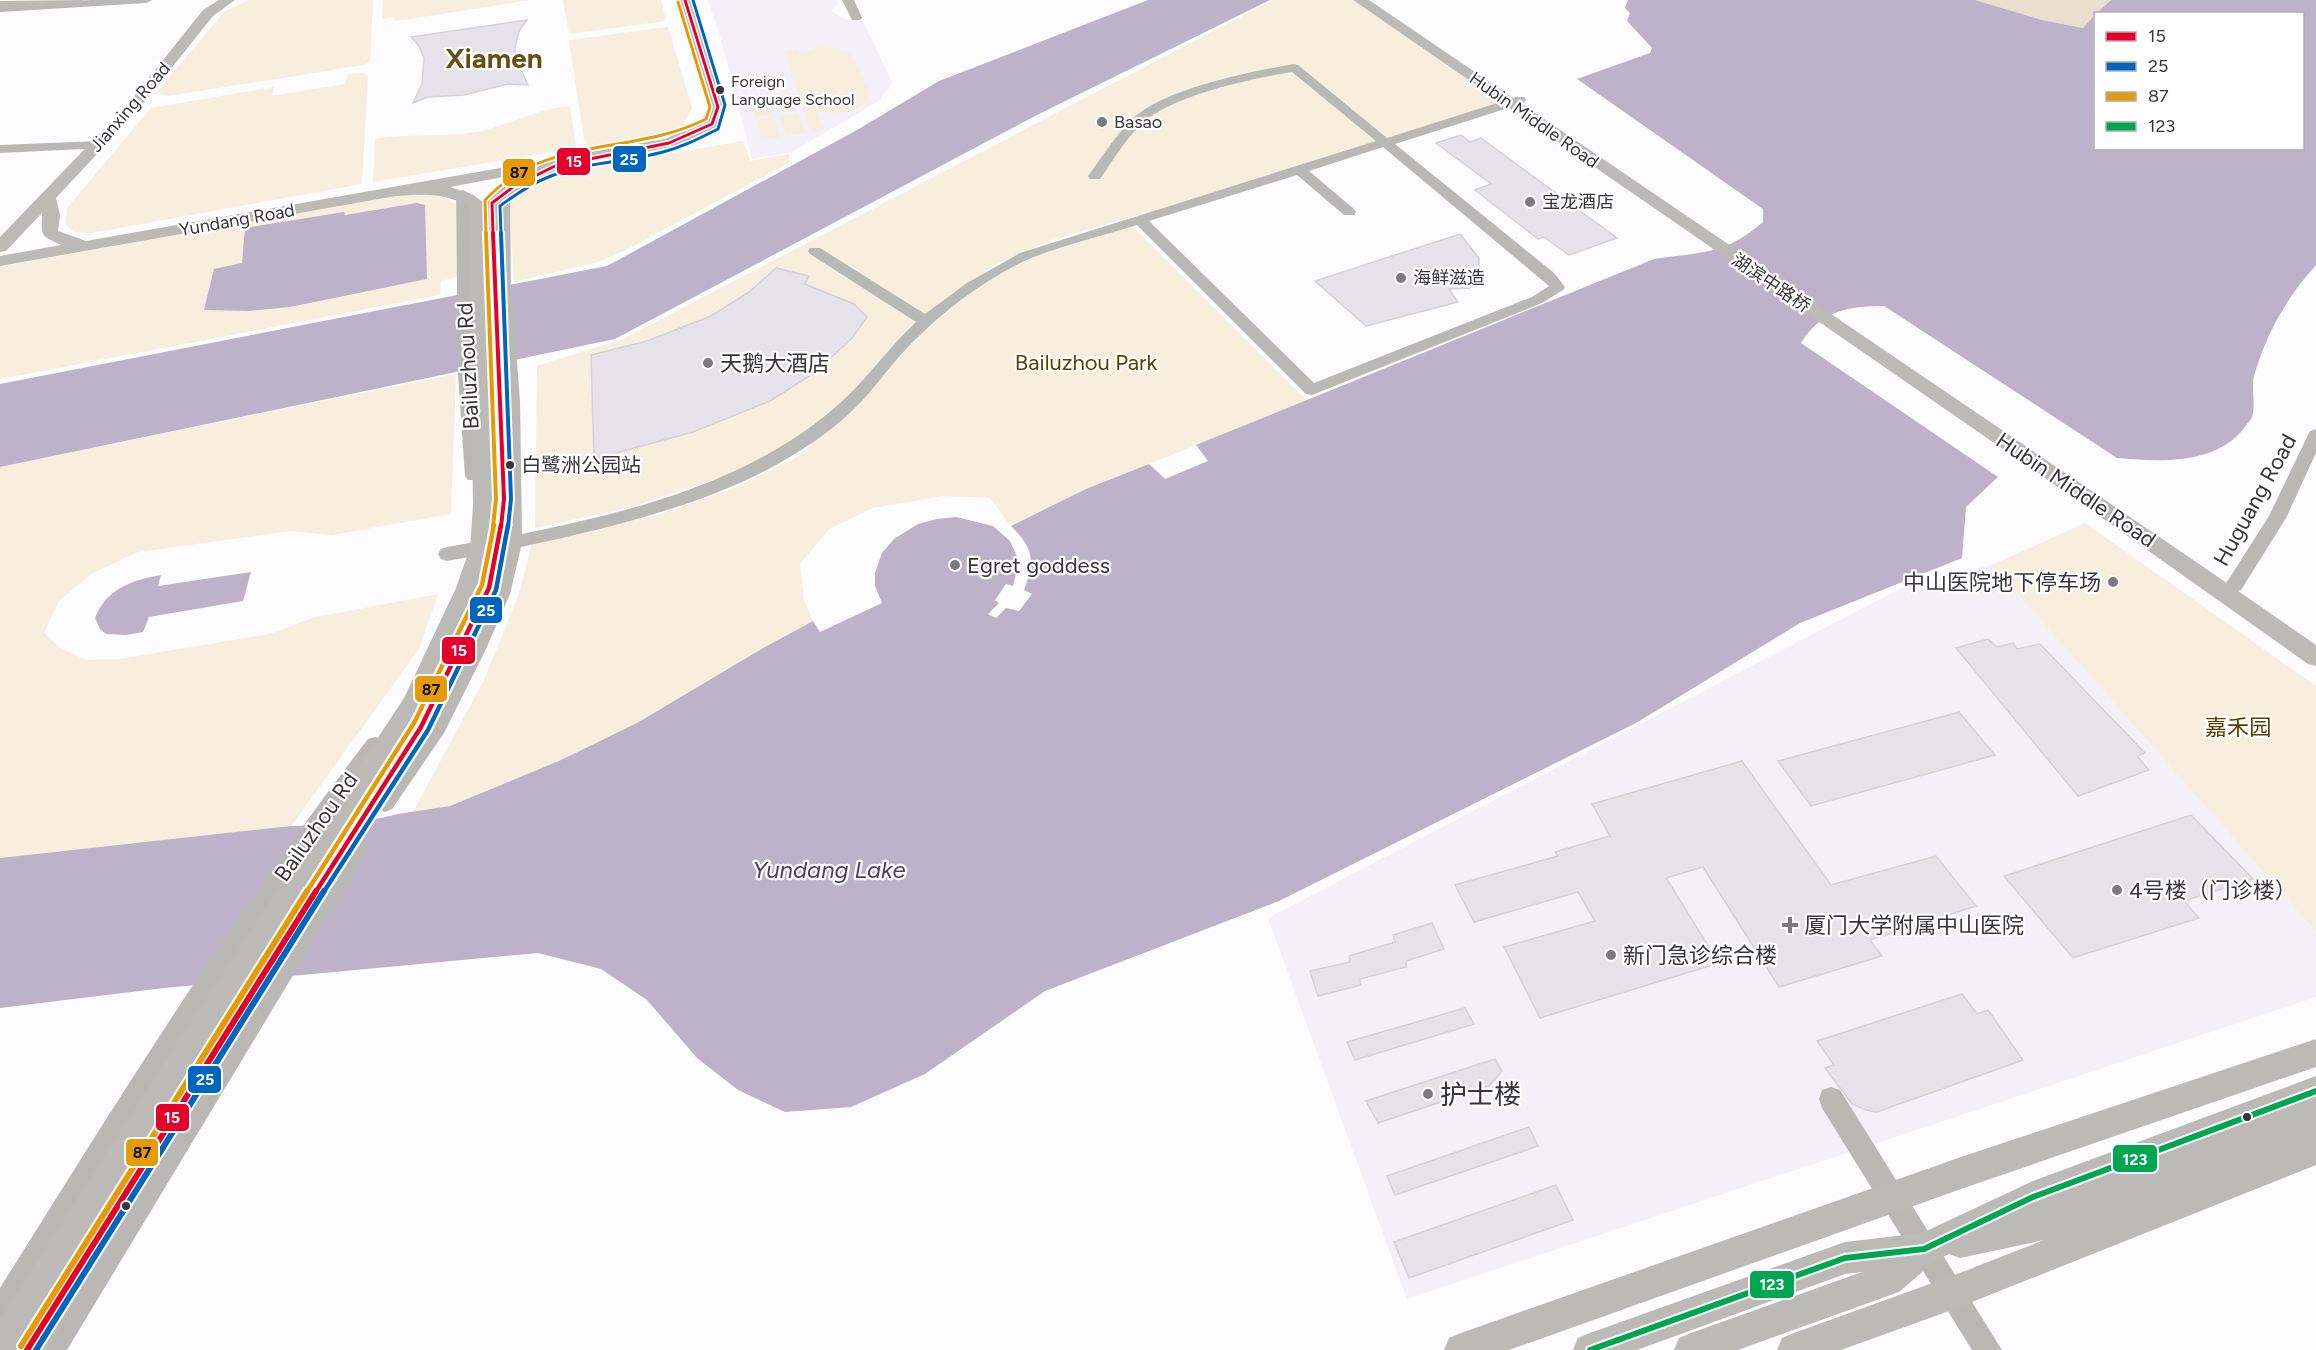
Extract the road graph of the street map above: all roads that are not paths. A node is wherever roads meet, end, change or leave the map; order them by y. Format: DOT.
graph roads {
  1 [pos="77,0"];
  2 [pos="146,0"];
  3 [pos="228,0"];
  4 [pos="685,0"];
  5 [pos="848,0"];
  6 [pos="1360,0"];
  7 [pos="1374,0"];
  8 [pos="0,7"];
  9 [pos="204,7"];
  10 [pos="856,18"];
  11 [pos="1515,102"];
  12 [pos="1385,144"];
  13 [pos="99,145"];
  14 [pos="0,149"];
  15 [pos="573,159"];
  16 [pos="1300,170"];
  17 [pos="1095,176"];
  18 [pos="387,192"];
  19 [pos="48,197"];
  20 [pos="1349,212"];
  21 [pos="1140,220"];
  22 [pos="1713,238"];
  23 [pos="0,247"];
  24 [pos="90,247"];
  25 [pos="815,251"];
  26 [pos="0,261"];
  27 [pos="485,286"];
  28 [pos="926,322"];
  29 [pos="1838,323"];
  30 [pos="489,369"];
  31 [pos="2316,435"];
  32 [pos="491,546"];
  33 [pos="447,554"];
  34 [pos="2234,585"];
  35 [pos="2316,641"];
  36 [pos="2316,657"];
  37 [pos="355,809"];
  38 [pos="210,1034"];
  39 [pos="2316,1053"];
  40 [pos="2316,1091"];
  41 [pos="1832,1100"];
  42 [pos="2316,1120"];
  43 [pos="2316,1149"];
  44 [pos="1893,1199"];
  45 [pos="1924,1249"];
  46 [pos="1952,1293"];
  47 [pos="0,1313"];
  48 [pos="0,1350"];
  49 [pos="27,1350"];
  50 [pos="51,1350"];
  51 [pos="1461,1350"];
  52 [pos="1590,1350"];
  53 [pos="1691,1350"];
  54 [pos="1794,1350"];
  55 [pos="1988,1350"];
  1 -- 8 [label="main road"];
  2 -- 8 [label="street"];
  3 -- 9 [label="main road, Jianxing Road"];
  4 -- 15 [label="main road"];
  5 -- 10 [label="street"];
  6 -- 11 [label="main road, Hubin Middle Road"];
  7 -- 11 [label="main road, Hubin Middle Road"];
  9 -- 13 [label="main road, Jianxing Road"];
  11 -- 12 [label="street"];
  11 -- 22 [label="main road, Hubin Middle Road"];
  12 -- 16 [label="street"];
  12 -- 17 [label="street"];
  12 -- 21 [label="street"];
  13 -- 14 [label="street"];
  13 -- 19 [label="main road, Jianxing Road"];
  15 -- 18 [label="main road, Yundang Road"];
  15 -- 27 [label="main road"];
  16 -- 20 [label="street"];
  16 -- 21 [label="street"];
  18 -- 24 [label="main road, Yundang Road"];
  18 -- 27 [label="main road"];
  19 -- 23 [label="main road, Jianxing Road"];
  19 -- 24 [label="main road"];
  21 -- 28 [label="street"];
  22 -- 29 [label="main road, 湖滨中路桥"];
  24 -- 26 [label="main road, Yundang Road"];
  25 -- 28 [label="street"];
  27 -- 30 [label="main road, Bailuzhou Rd"];
  27 -- 30 [label="street, Bailuzhou Rd"];
  28 -- 32 [label="street"];
  29 -- 34 [label="main road, Hubin Middle Road"];
  29 -- 36 [label="main road, Hubin Middle Road"];
  30 -- 32 [label="main road, Bailuzhou Rd"];
  30 -- 32 [label="street, Bailuzhou Rd"];
  31 -- 34 [label="street, Huguang Road"];
  32 -- 33 [label="street"];
  32 -- 37 [label="main road, Bailuzhou Rd"];
  32 -- 37 [label="street, Bailuzhou Rd"];
  34 -- 35 [label="main road, Hubin Middle Road"];
  37 -- 38 [label="main road, Bailuzhou Rd"];
  37 -- 38 [label="street, Bailuzhou Rd"];
  38 -- 47 [label="street, Bailuzhou Rd"];
  38 -- 48 [label="main road, Bailuzhou Rd"];
  38 -- 49 [label="main road, Bailuzhou Rd"];
  38 -- 50 [label="street, Bailuzhou Rd"];
  39 -- 44 [label="main road"];
  40 -- 45 [label="main road"];
  41 -- 44 [label="street"];
  42 -- 45 [label="main road"];
  43 -- 46 [label="main road"];
  44 -- 45 [label="street"];
  44 -- 51 [label="main road"];
  45 -- 46 [label="street"];
  45 -- 52 [label="main road"];
  45 -- 53 [label="main road"];
  46 -- 54 [label="main road"];
  46 -- 55 [label="street"];
}
